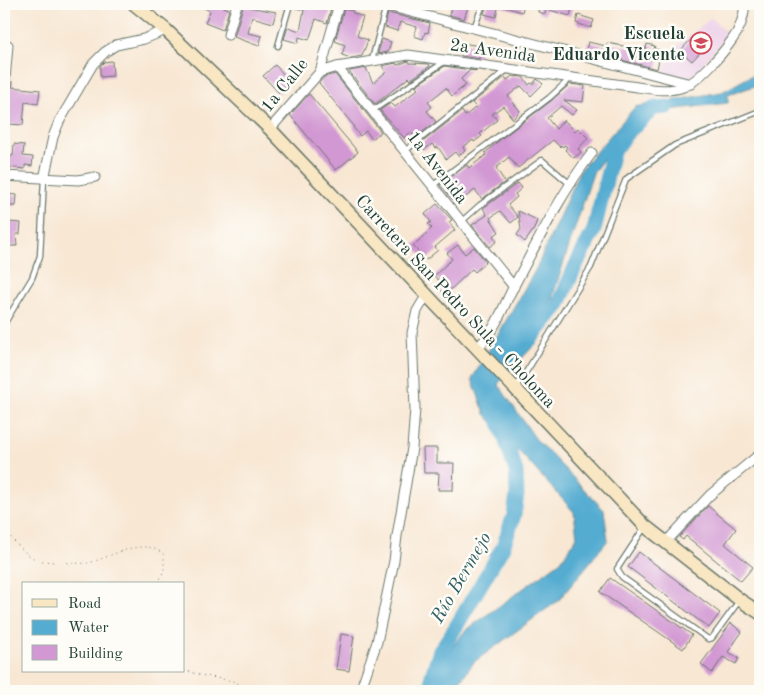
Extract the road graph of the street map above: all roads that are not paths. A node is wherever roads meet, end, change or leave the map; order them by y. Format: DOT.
graph roads {
  1 [pos="134,4"];
  2 [pos="237,4"];
  3 [pos="290,4"];
  4 [pos="339,4"];
  5 [pos="483,4"];
  6 [pos="746,4"];
  7 [pos="383,5"];
  8 [pos="474,28"];
  9 [pos="166,30"];
  10 [pos="228,35"];
  11 [pos="6,45"];
  12 [pos="18,46"];
  13 [pos="278,46"];
  14 [pos="372,60"];
  15 [pos="447,60"];
  16 [pos="337,67"];
  17 [pos="509,68"];
  18 [pos="320,72"];
  19 [pos="570,78"];
  20 [pos="691,84"];
  21 [pos="4,91"];
  22 [pos="372,111"];
  23 [pos="760,112"];
  24 [pos="270,129"];
  25 [pos="405,151"];
  26 [pos="592,153"];
  27 [pos="4,176"];
  28 [pos="95,178"];
  29 [pos="44,179"];
  30 [pos="570,184"];
  31 [pos="432,186"];
  32 [pos="461,222"];
  33 [pos="514,287"];
  34 [pos="426,296"];
  35 [pos="4,324"];
  36 [pos="479,350"];
  37 [pos="513,387"];
  38 [pos="760,454"];
  39 [pos="645,526"];
  40 [pos="664,543"];
  41 [pos="740,600"];
  42 [pos="760,613"];
  43 [pos="360,691"];
  1 -- 9 [label="main road, Carretera San Pedro Sula - Choloma"];
  2 -- 10 [label="street"];
  3 -- 13 [label="lane"];
  4 -- 18 [label="street, 1a Calle"];
  5 -- 8 [label="lane"];
  6 -- 20 [label="street"];
  7 -- 8 [label="street"];
  7 -- 14 [label="lane"];
  8 -- 20 [label="street"];
  9 -- 24 [label="main road, Carretera San Pedro Sula - Choloma"];
  9 -- 29 [label="street"];
  11 -- 12 [label="street"];
  11 -- 21 [label="street"];
  14 -- 15 [label="street, 2a Avenida"];
  14 -- 16 [label="street, 2a Avenida"];
  15 -- 17 [label="street, 2a Avenida"];
  15 -- 22 [label="lane"];
  16 -- 18 [label="street, 2a Avenida"];
  16 -- 22 [label="street, 1a Avenida"];
  17 -- 19 [label="street, 2a Avenida"];
  17 -- 25 [label="lane"];
  18 -- 24 [label="street, 1a Calle"];
  19 -- 20 [label="street, 2a Avenida"];
  19 -- 31 [label="lane"];
  22 -- 25 [label="street, 1a Avenida"];
  23 -- 37 [label="lane"];
  24 -- 34 [label="main road, Carretera San Pedro Sula - Choloma"];
  25 -- 31 [label="street, 1a Avenida"];
  26 -- 30 [label="street"];
  27 -- 29 [label="street"];
  28 -- 29 [label="street"];
  29 -- 35 [label="lane"];
  30 -- 32 [label="lane"];
  30 -- 33 [label="street"];
  31 -- 32 [label="street, 1a Avenida"];
  32 -- 33 [label="street, 1a Avenida"];
  33 -- 36 [label="street"];
  34 -- 36 [label="main road, Carretera San Pedro Sula - Choloma"];
  34 -- 43 [label="street"];
  36 -- 37 [label="main road, Carretera San Pedro Sula - Choloma"];
  37 -- 39 [label="main road, Carretera San Pedro Sula - Choloma"];
  38 -- 40 [label="street"];
  39 -- 40 [label="main road, Carretera San Pedro Sula - Choloma"];
  39 -- 41 [label="lane"];
  40 -- 41 [label="main road, Carretera San Pedro Sula - Choloma"];
  41 -- 42 [label="main road, Carretera San Pedro Sula - Choloma"];
}
